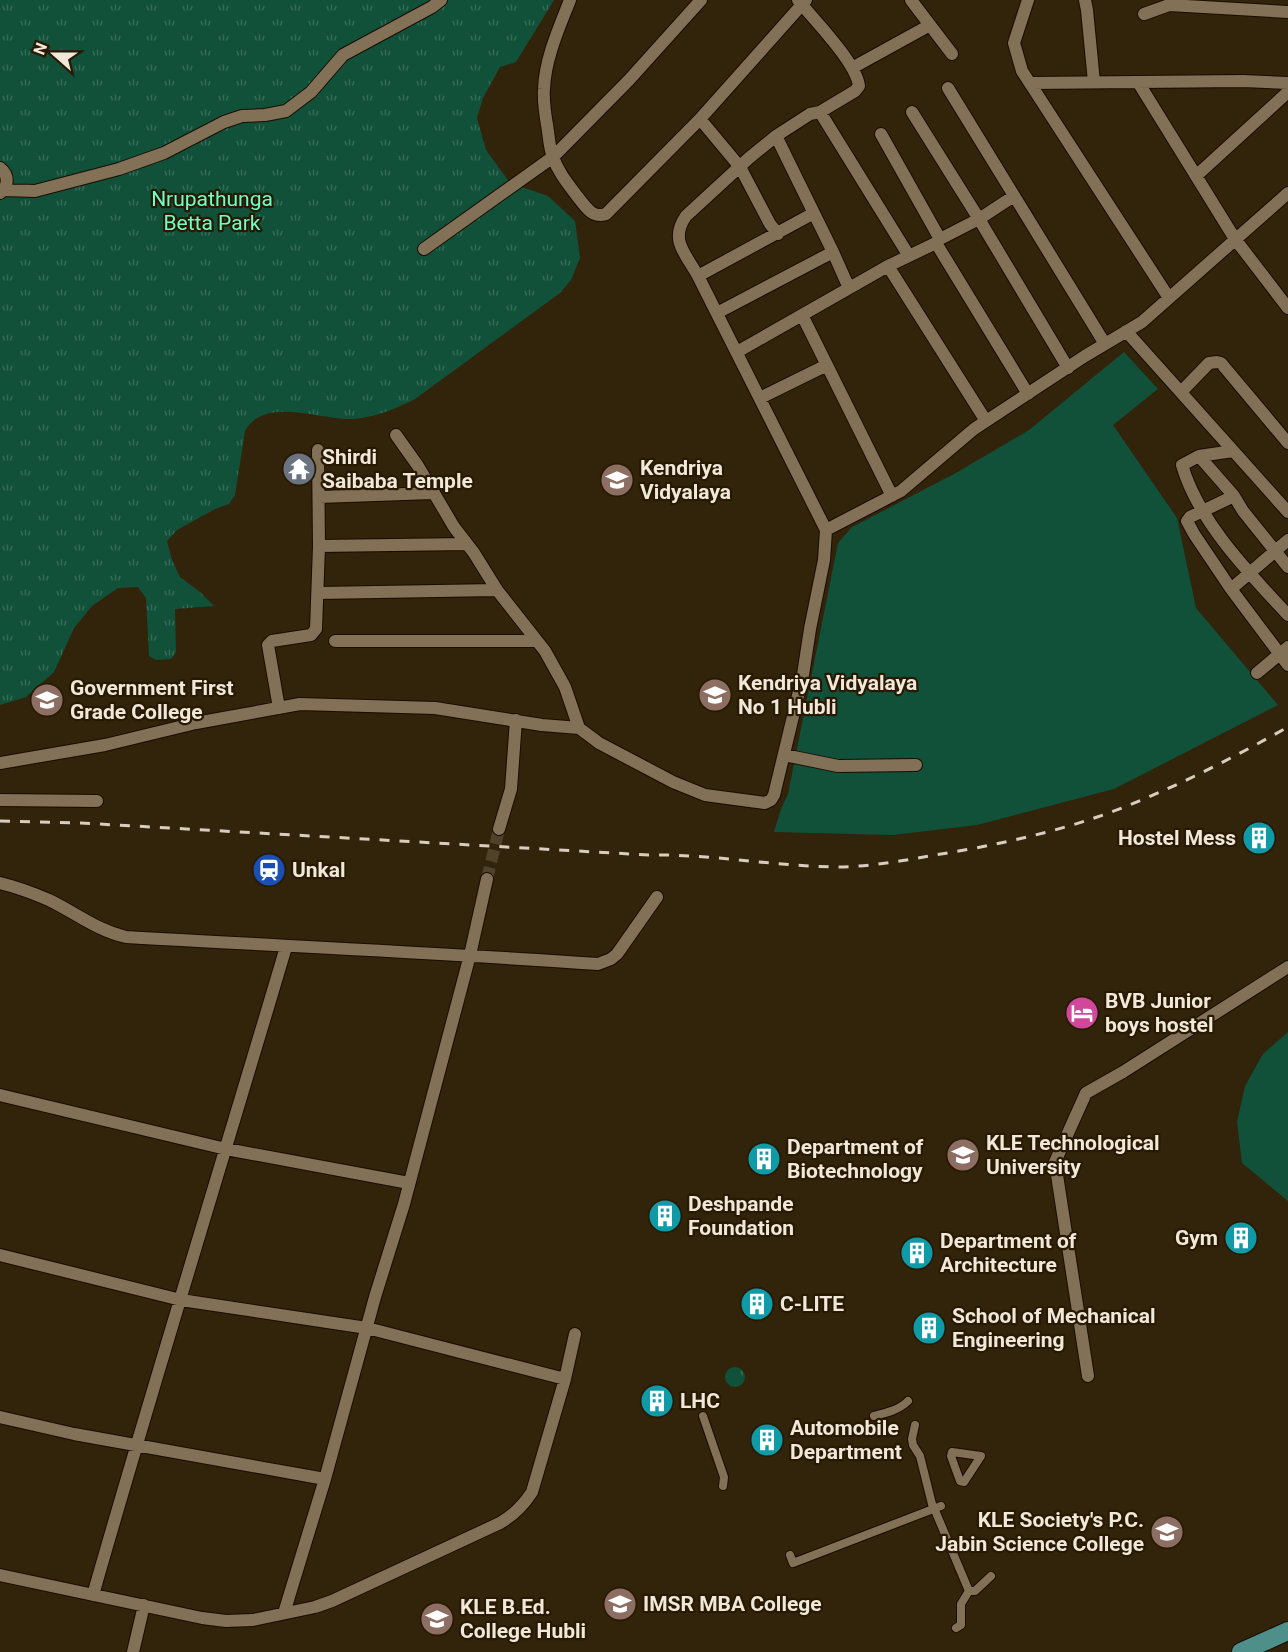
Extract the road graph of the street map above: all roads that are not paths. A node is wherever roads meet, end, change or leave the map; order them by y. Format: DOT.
graph roads {
  1 [pos="441,0"];
  2 [pos="570,0"];
  3 [pos="701,0"];
  4 [pos="911,0"];
  5 [pos="1028,0"];
  6 [pos="1084,0"];
  7 [pos="802,2"];
  8 [pos="1173,2"];
  9 [pos="1288,12"];
  10 [pos="1144,14"];
  11 [pos="930,25"];
  12 [pos="952,54"];
  13 [pos="852,68"];
  14 [pos="1094,82"];
  15 [pos="1138,82"];
  16 [pos="1031,83"];
  17 [pos="1288,83"];
  18 [pos="948,88"];
  19 [pos="1288,92"];
  20 [pos="820,112"];
  21 [pos="912,112"];
  22 [pos="700,119"];
  23 [pos="881,134"];
  24 [pos="776,136"];
  25 [pos="552,157"];
  26 [pos="740,167"];
  27 [pos="0,168"];
  28 [pos="1196,176"];
  29 [pos="2,191"];
  30 [pos="1288,193"];
  31 [pos="1014,196"];
  32 [pos="814,213"];
  33 [pos="979,219"];
  34 [pos="778,234"];
  35 [pos="1235,240"];
  36 [pos="938,241"];
  37 [pos="424,249"];
  38 [pos="833,252"];
  39 [pos="909,256"];
  40 [pos="888,266"];
  41 [pos="698,276"];
  42 [pos="849,288"];
  43 [pos="1169,298"];
  44 [pos="1288,308"];
  45 [pos="717,313"];
  46 [pos="802,315"];
  47 [pos="1126,331"];
  48 [pos="1105,344"];
  49 [pos="737,352"];
  50 [pos="827,365"];
  51 [pos="1068,368"];
  52 [pos="1181,392"];
  53 [pos="1028,394"];
  54 [pos="760,398"];
  55 [pos="986,421"];
  56 [pos="396,435"];
  57 [pos="1288,443"];
  58 [pos="318,450"];
  59 [pos="1233,451"];
  60 [pos="1199,456"];
  61 [pos="433,493"];
  62 [pos="892,496"];
  63 [pos="1234,496"];
  64 [pos="319,497"];
  65 [pos="1202,512"];
  66 [pos="1288,512"];
  67 [pos="826,530"];
  68 [pos="1288,540"];
  69 [pos="467,544"];
  70 [pos="319,546"];
  71 [pos="1275,552"];
  72 [pos="1288,567"];
  73 [pos="1249,573"];
  74 [pos="1231,589"];
  75 [pos="497,590"];
  76 [pos="318,593"];
  77 [pos="1288,615"];
  78 [pos="537,640"];
  79 [pos="334,641"];
  80 [pos="1284,651"];
  81 [pos="1288,665"];
  82 [pos="1257,673"];
  83 [pos="279,708"];
  84 [pos="516,720"];
  85 [pos="579,728"];
  86 [pos="784,755"];
  87 [pos="0,763"];
  88 [pos="916,765"];
  89 [pos="0,800"];
  90 [pos="97,801"];
  91 [pos="500,829"];
  92 [pos="488,879"];
  93 [pos="0,883"];
  94 [pos="657,897"];
  95 [pos="286,946"];
  96 [pos="470,955"];
  97 [pos="1288,967"];
  98 [pos="0,1095"];
  99 [pos="226,1149"];
  100 [pos="409,1183"];
  101 [pos="0,1256"];
  102 [pos="181,1300"];
  103 [pos="367,1328"];
  104 [pos="574,1334"];
  105 [pos="1088,1376"];
  106 [pos="565,1379"];
  107 [pos="908,1401"];
  108 [pos="703,1416"];
  109 [pos="874,1416"];
  110 [pos="0,1417"];
  111 [pos="915,1425"];
  112 [pos="136,1445"];
  113 [pos="325,1479"];
  114 [pos="723,1486"];
  115 [pos="936,1508"];
  116 [pos="790,1555"];
  117 [pos="0,1575"];
  118 [pos="991,1576"];
  119 [pos="969,1591"];
  120 [pos="93,1595"];
  121 [pos="144,1605"];
  122 [pos="284,1613"];
  123 [pos="956,1628"];
  124 [pos="1288,1631"];
  125 [pos="133,1652"];
  126 [pos="1241,1652"];
  1 -- 29 [label="street"];
  2 -- 25 [label="street"];
  3 -- 25 [label="street"];
  4 -- 11 [label="street"];
  5 -- 16 [label="street"];
  6 -- 14 [label="street"];
  7 -- 13 [label="street"];
  7 -- 22 [label="street"];
  8 -- 9 [label="street"];
  8 -- 10 [label="street"];
  11 -- 12 [label="street"];
  11 -- 13 [label="street"];
  13 -- 20 [label="street"];
  14 -- 15 [label="street"];
  14 -- 16 [label="street"];
  15 -- 17 [label="street"];
  15 -- 28 [label="street"];
  16 -- 43 [label="street"];
  18 -- 31 [label="street"];
  19 -- 28 [label="street"];
  20 -- 24 [label="street"];
  20 -- 39 [label="street"];
  21 -- 33 [label="street"];
  22 -- 25 [label="street"];
  22 -- 26 [label="street"];
  23 -- 36 [label="street"];
  24 -- 26 [label="street"];
  24 -- 32 [label="street"];
  25 -- 37 [label="street"];
  26 -- 34 [label="street"];
  26 -- 41 [label="street"];
  27 -- 29 [label="street"];
  28 -- 35 [label="street"];
  30 -- 35 [label="street"];
  31 -- 33 [label="street"];
  31 -- 48 [label="street"];
  32 -- 34 [label="street"];
  32 -- 38 [label="street"];
  33 -- 36 [label="street"];
  33 -- 51 [label="street"];
  34 -- 41 [label="street"];
  35 -- 43 [label="street"];
  35 -- 44 [label="street"];
  36 -- 39 [label="street"];
  36 -- 53 [label="street"];
  38 -- 42 [label="street"];
  38 -- 45 [label="street"];
  39 -- 40 [label="street"];
  40 -- 42 [label="street"];
  40 -- 55 [label="street"];
  41 -- 45 [label="street"];
  42 -- 46 [label="street"];
  43 -- 47 [label="street"];
  45 -- 49 [label="street"];
  46 -- 49 [label="street"];
  46 -- 50 [label="street"];
  47 -- 48 [label="street"];
  47 -- 52 [label="street"];
  48 -- 51 [label="street"];
  49 -- 54 [label="street"];
  50 -- 54 [label="street"];
  50 -- 62 [label="street"];
  51 -- 53 [label="street"];
  52 -- 57 [label="street"];
  52 -- 59 [label="street"];
  53 -- 55 [label="street"];
  54 -- 67 [label="street"];
  55 -- 62 [label="street"];
  56 -- 61 [label="street"];
  58 -- 64 [label="street"];
  59 -- 60 [label="street"];
  59 -- 66 [label="street"];
  60 -- 63 [label="street"];
  60 -- 65 [label="street"];
  61 -- 64 [label="street"];
  61 -- 69 [label="street"];
  62 -- 67 [label="street"];
  63 -- 65 [label="street"];
  63 -- 71 [label="street"];
  64 -- 70 [label="street"];
  65 -- 73 [label="street"];
  65 -- 74 [label="street"];
  67 -- 86 [label="street"];
  68 -- 71 [label="street"];
  69 -- 70 [label="street"];
  69 -- 75 [label="street"];
  70 -- 76 [label="street"];
  71 -- 72 [label="street"];
  71 -- 73 [label="street"];
  73 -- 74 [label="street"];
  73 -- 77 [label="street"];
  74 -- 80 [label="street"];
  75 -- 76 [label="street"];
  75 -- 78 [label="street"];
  76 -- 83 [label="street"];
  78 -- 79 [label="street"];
  78 -- 85 [label="street"];
  80 -- 81 [label="street"];
  80 -- 82 [label="street"];
  83 -- 84 [label="street"];
  83 -- 87 [label="street"];
  84 -- 85 [label="street"];
  84 -- 91 [label="street"];
  85 -- 86 [label="street"];
  86 -- 88 [label="street"];
  89 -- 90 [label="street"];
  92 -- 96 [label="street"];
  93 -- 95 [label="street"];
  94 -- 96 [label="street"];
  95 -- 96 [label="street"];
  95 -- 99 [label="street"];
  96 -- 100 [label="street"];
  97 -- 105 [label="street"];
  98 -- 99 [label="street"];
  99 -- 100 [label="street"];
  99 -- 102 [label="street"];
  100 -- 103 [label="street"];
  101 -- 102 [label="street"];
  102 -- 103 [label="street"];
  102 -- 112 [label="street"];
  103 -- 106 [label="street"];
  103 -- 113 [label="street"];
  104 -- 106 [label="street"];
  106 -- 122 [label="street"];
  107 -- 109 [label="street"];
  108 -- 114 [label="street"];
  110 -- 112 [label="street"];
  111 -- 115 [label="street"];
  112 -- 113 [label="street"];
  112 -- 120 [label="street"];
  113 -- 122 [label="street"];
  115 -- 116 [label="street"];
  115 -- 119 [label="street"];
  117 -- 120 [label="street"];
  118 -- 119 [label="street"];
  119 -- 123 [label="street"];
  120 -- 121 [label="street"];
  121 -- 122 [label="street"];
  121 -- 125 [label="street"];
  124 -- 126 [label="main road"];
}
